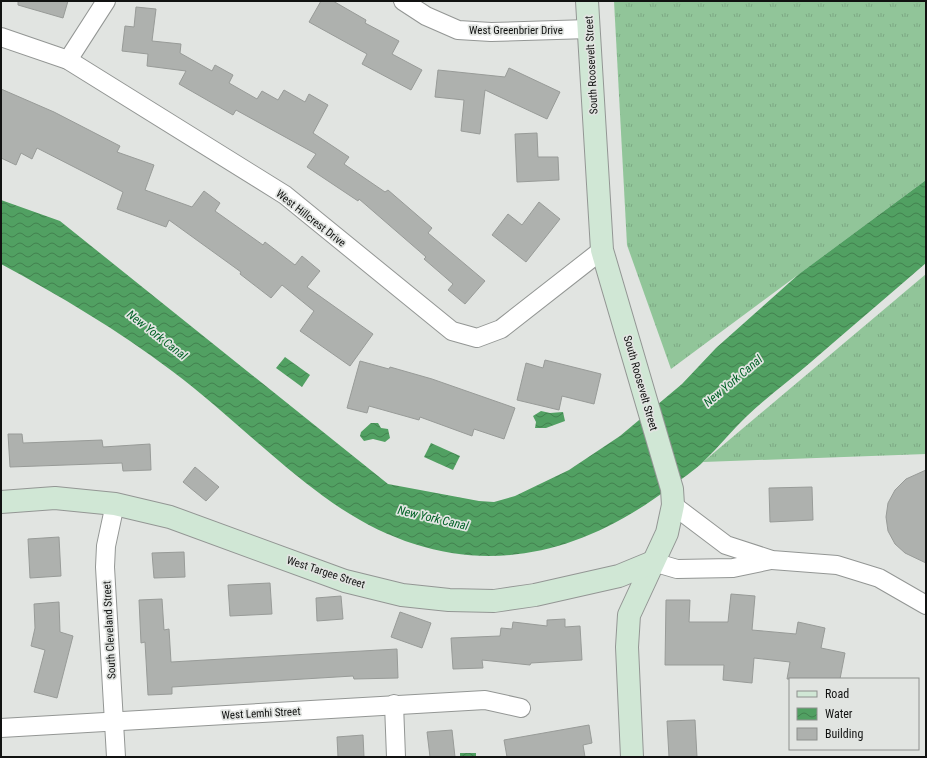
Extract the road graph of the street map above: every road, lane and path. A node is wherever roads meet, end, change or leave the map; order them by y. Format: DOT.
graph roads {
  1 [pos="106,1"];
  2 [pos="403,1"];
  3 [pos="588,1"];
  4 [pos="589,29"];
  5 [pos="1,37"];
  6 [pos="68,60"];
  7 [pos="602,250"];
  8 [pos="673,497"];
  9 [pos="1,502"];
  10 [pos="115,504"];
  11 [pos="772,560"];
  12 [pos="653,562"];
  13 [pos="926,605"];
  14 [pos="394,704"];
  15 [pos="521,708"];
  16 [pos="114,722"];
  17 [pos="1,728"];
  18 [pos="116,757"];
  19 [pos="396,757"];
  20 [pos="632,757"];
  1 -- 6 [label="street"];
  2 -- 4 [label="street, West Greenbrier Drive"];
  3 -- 4 [label="street, South Roosevelt Street"];
  4 -- 7 [label="street, South Roosevelt Street"];
  5 -- 6 [label="street, West Hillcrest Drive"];
  6 -- 7 [label="street, West Hillcrest Drive"];
  7 -- 8 [label="street, South Roosevelt Street"];
  8 -- 11 [label="street"];
  8 -- 12 [label="street, South Roosevelt Street"];
  9 -- 10 [label="street, West Targee Street"];
  10 -- 12 [label="street, West Targee Street"];
  10 -- 16 [label="street, South Cleveland Street"];
  11 -- 12 [label="street"];
  11 -- 13 [label="street"];
  12 -- 20 [label="street, South Roosevelt Street"];
  14 -- 15 [label="street, West Lemhi Street"];
  14 -- 16 [label="street, West Lemhi Street"];
  14 -- 19 [label="street"];
  16 -- 17 [label="street, West Lemhi Street"];
  16 -- 18 [label="street, South Cleveland Street"];
}
